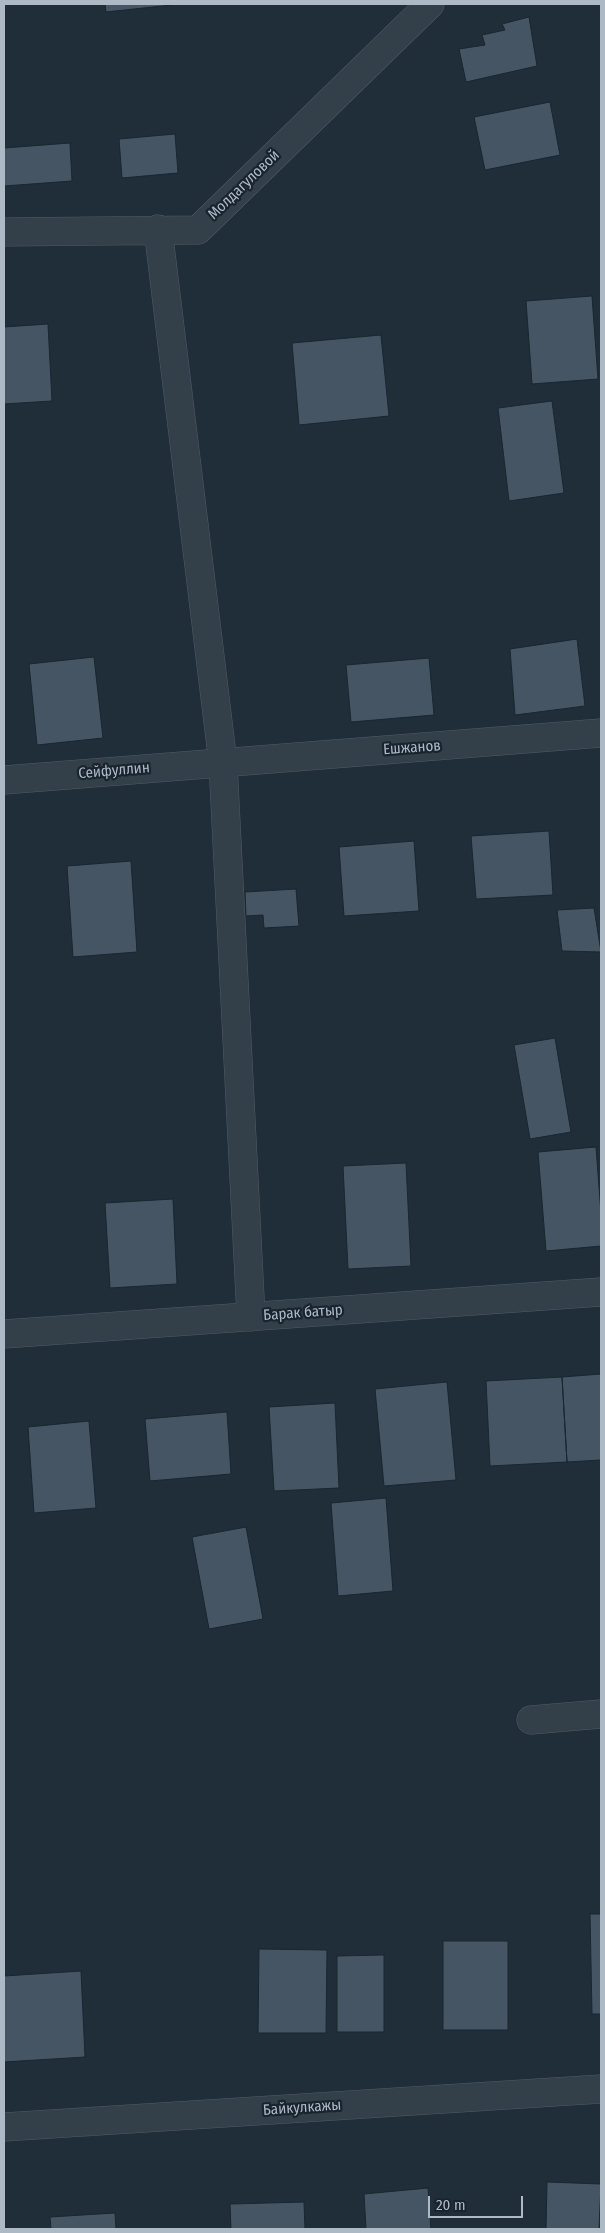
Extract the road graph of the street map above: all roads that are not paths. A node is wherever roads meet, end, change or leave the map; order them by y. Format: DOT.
graph roads {
  1 [pos="430,4"];
  2 [pos="158,229"];
  3 [pos="4,232"];
  4 [pos="601,733"];
  5 [pos="223,763"];
  6 [pos="4,780"];
  7 [pos="601,1292"];
  8 [pos="251,1317"];
  9 [pos="4,1334"];
  10 [pos="601,1714"];
  11 [pos="532,1720"];
  12 [pos="601,2089"];
  13 [pos="4,2127"];
  1 -- 2 [label="street, Молдагуловой"];
  2 -- 3 [label="street, Молдагуловой"];
  2 -- 5 [label="street"];
  4 -- 5 [label="street, Ешжанов"];
  5 -- 6 [label="street, Сейфуллин"];
  5 -- 8 [label="street"];
  7 -- 8 [label="street, Барак батыр"];
  8 -- 9 [label="street, Барак батыр"];
  10 -- 11 [label="street"];
  12 -- 13 [label="street, Байкулкажы"];
}
